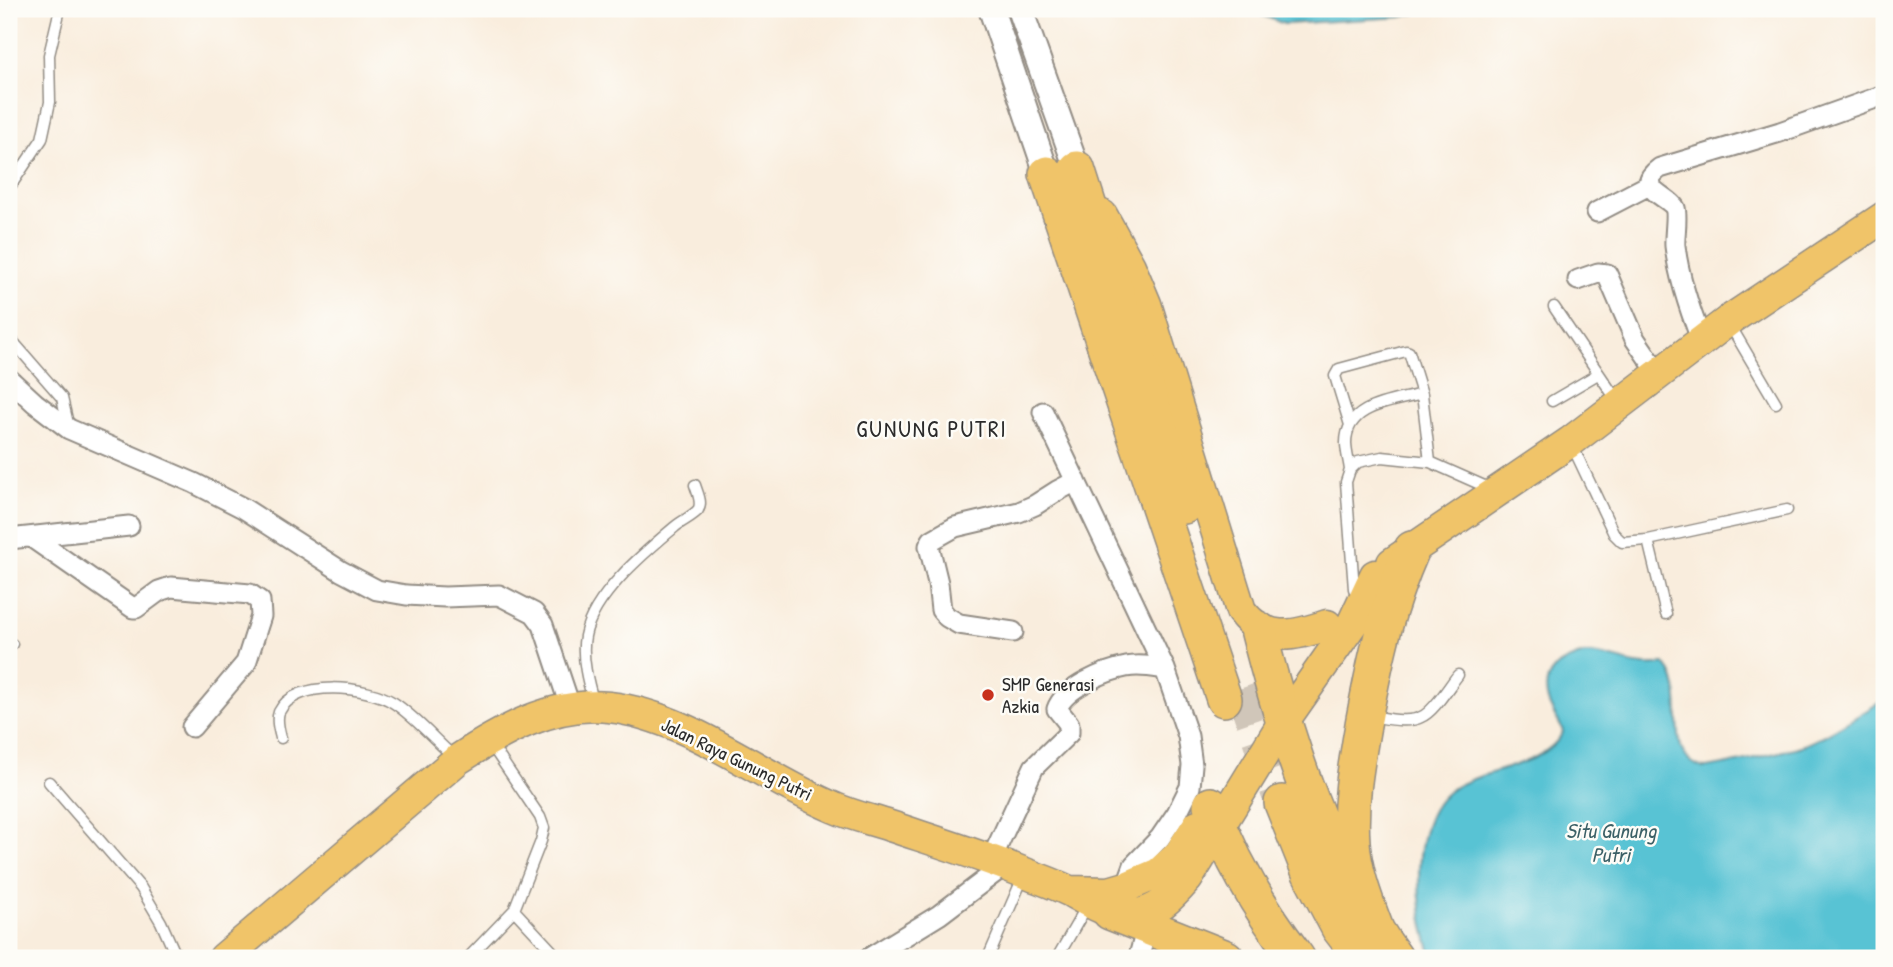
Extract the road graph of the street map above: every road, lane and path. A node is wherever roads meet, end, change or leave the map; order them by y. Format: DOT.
graph roads {
  1 [pos="60,9"];
  2 [pos="991,9"];
  3 [pos="1020,9"];
  4 [pos="1884,95"];
  5 [pos="1062,171"];
  6 [pos="1651,184"];
  7 [pos="9,188"];
  8 [pos="1597,212"];
  9 [pos="1884,217"];
  10 [pos="1578,280"];
  11 [pos="1554,307"];
  12 [pos="1728,321"];
  13 [pos="9,337"];
  14 [pos="1702,341"];
  15 [pos="1598,374"];
  16 [pos="1659,374"];
  17 [pos="9,379"];
  18 [pos="1422,394"];
  19 [pos="1552,401"];
  20 [pos="1776,403"];
  21 [pos="1620,406"];
  22 [pos="1043,412"];
  23 [pos="1350,425"];
  24 [pos="69,429"];
  25 [pos="1570,442"];
  26 [pos="1430,462"];
  27 [pos="1350,470"];
  28 [pos="1076,481"];
  29 [pos="695,485"];
  30 [pos="1498,492"];
  31 [pos="1787,510"];
  32 [pos="129,526"];
  33 [pos="32,537"];
  34 [pos="9,539"];
  35 [pos="1648,540"];
  36 [pos="1412,549"];
  37 [pos="1365,582"];
  38 [pos="1666,614"];
  39 [pos="1327,625"];
  40 [pos="1258,629"];
  41 [pos="1013,632"];
  42 [pos="1165,669"];
  43 [pos="1458,674"];
  44 [pos="1233,694"];
  45 [pos="583,709"];
  46 [pos="1279,712"];
  47 [pos="1365,716"];
  48 [pos="192,727"];
  49 [pos="281,738"];
  50 [pos="488,740"];
  51 [pos="457,760"];
  52 [pos="49,782"];
  53 [pos="1215,816"];
  54 [pos="1007,866"];
  55 [pos="1098,898"];
  56 [pos="514,910"];
  57 [pos="1143,943"];
  58 [pos="1378,950"];
  59 [pos="177,958"];
  60 [pos="224,958"];
  61 [pos="468,958"];
  62 [pos="554,958"];
  63 [pos="869,958"];
  64 [pos="988,958"];
  65 [pos="1057,958"];
  66 [pos="1226,958"];
  67 [pos="1297,958"];
  68 [pos="1331,958"];
  1 -- 7 [label="lane"];
  2 -- 5 [label="street"];
  3 -- 5 [label="street"];
  4 -- 6 [label="street"];
  5 -- 40 [label="main road"];
  5 -- 44 [label="highway"];
  6 -- 8 [label="street"];
  6 -- 14 [label="street"];
  9 -- 12 [label="main road"];
  10 -- 16 [label="street"];
  11 -- 15 [label="lane"];
  12 -- 14 [label="main road"];
  12 -- 20 [label="lane"];
  13 -- 24 [label="lane"];
  14 -- 16 [label="main road"];
  15 -- 19 [label="lane"];
  15 -- 21 [label="lane"];
  16 -- 21 [label="main road"];
  17 -- 24 [label="street"];
  18 -- 23 [label="lane"];
  18 -- 23 [label="lane"];
  18 -- 26 [label="lane"];
  21 -- 25 [label="main road"];
  22 -- 28 [label="street"];
  23 -- 27 [label="lane"];
  24 -- 45 [label="street"];
  25 -- 30 [label="main road"];
  25 -- 35 [label="lane"];
  26 -- 27 [label="lane"];
  26 -- 30 [label="lane"];
  27 -- 37 [label="lane"];
  28 -- 41 [label="street"];
  28 -- 42 [label="street"];
  29 -- 45 [label="lane"];
  30 -- 36 [label="main road"];
  31 -- 35 [label="lane"];
  32 -- 33 [label="street"];
  33 -- 34 [label="street"];
  33 -- 48 [label="street"];
  35 -- 38 [label="lane"];
  36 -- 37 [label="main road"];
  36 -- 47 [label="highway"];
  37 -- 39 [label="main road"];
  37 -- 46 [label="main road"];
  39 -- 40 [label="main road"];
  39 -- 46 [label="main road"];
  40 -- 46 [label="highway"];
  42 -- 54 [label="street"];
  42 -- 55 [label="street"];
  43 -- 47 [label="lane"];
  45 -- 50 [label="main road, Jalan Raya Gunung Putri"];
  45 -- 54 [label="main road, Jalan Raya Gunung Putri"];
  46 -- 53 [label="main road"];
  46 -- 58 [label="highway"];
  47 -- 58 [label="highway"];
  49 -- 51 [label="lane"];
  50 -- 51 [label="main road, Jalan Raya Gunung Putri"];
  50 -- 56 [label="lane"];
  51 -- 60 [label="main road, Jalan Raya Gunung Putri"];
  52 -- 59 [label="lane"];
  53 -- 55 [label="main road"];
  53 -- 67 [label="highway"];
  54 -- 55 [label="main road, Jalan Raya Gunung Putri"];
  54 -- 63 [label="street"];
  54 -- 64 [label="lane"];
  55 -- 57 [label="highway"];
  55 -- 65 [label="lane"];
  56 -- 61 [label="lane"];
  56 -- 62 [label="lane"];
  57 -- 66 [label="highway"];
  58 -- 68 [label="highway"];
}
